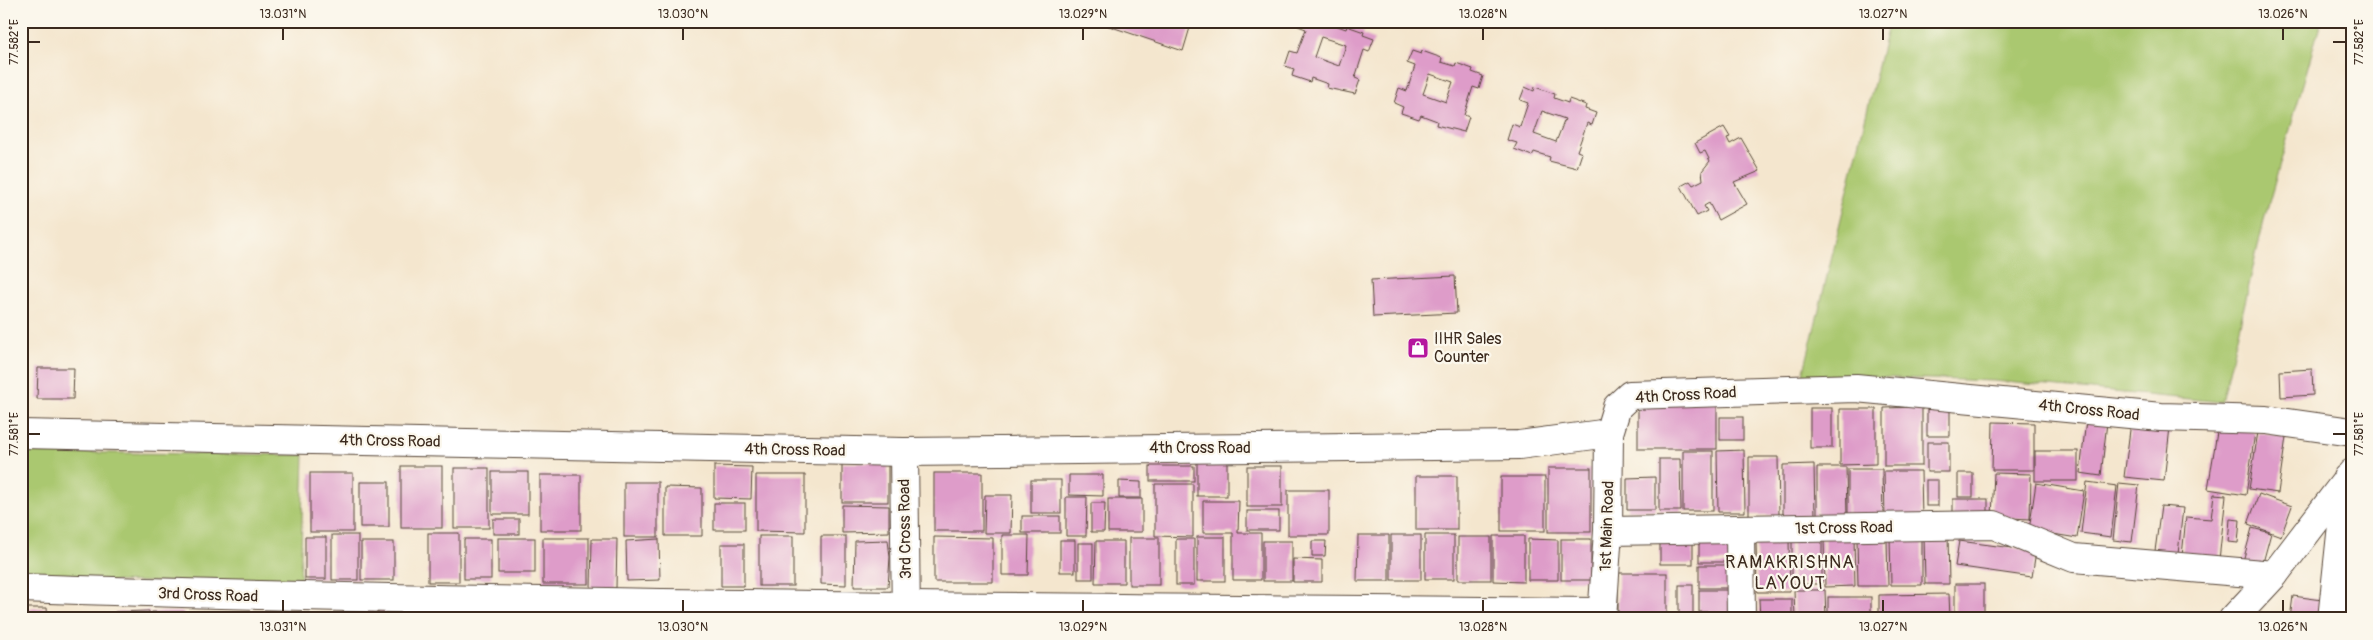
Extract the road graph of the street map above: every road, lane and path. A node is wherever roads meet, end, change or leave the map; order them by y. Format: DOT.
graph roads {
  1 [pos="2352,432"];
  2 [pos="1609,433"];
  3 [pos="21,434"];
  4 [pos="904,452"];
  5 [pos="2350,475"];
  6 [pos="1740,530"];
  7 [pos="1608,531"];
  8 [pos="2274,575"];
  9 [pos="21,588"];
  10 [pos="276,608"];
  11 [pos="784,612"];
  12 [pos="906,612"];
  13 [pos="1602,615"];
  14 [pos="1741,619"];
  15 [pos="2233,619"];
  16 [pos="2332,619"];
  1 -- 2 [label="street, 4th Cross Road"];
  2 -- 4 [label="street, 4th Cross Road"];
  2 -- 7 [label="street, 1st Main Road"];
  3 -- 4 [label="street, 4th Cross Road"];
  4 -- 12 [label="street, 3rd Cross Road"];
  5 -- 8 [label="street"];
  5 -- 16 [label="street"];
  6 -- 7 [label="street, 1st Cross Road"];
  6 -- 8 [label="street, 1st Cross Road"];
  6 -- 14 [label="street"];
  7 -- 13 [label="street, 1st Main Road"];
  8 -- 15 [label="street"];
  9 -- 10 [label="street, 3rd Cross Road"];
  10 -- 11 [label="street, 3rd Cross Road"];
  11 -- 12 [label="street, 3rd Cross Road"];
  12 -- 13 [label="street, 3rd Cross Road"];
}
